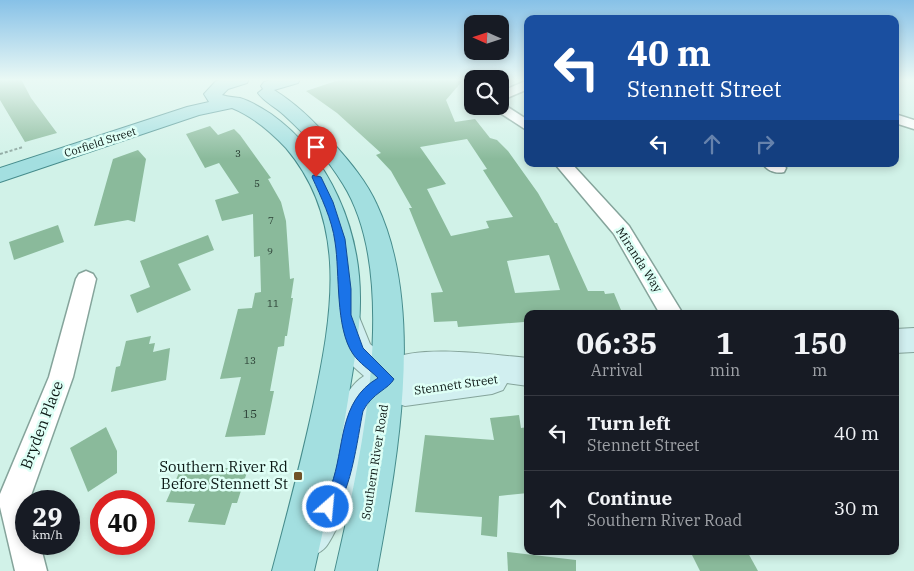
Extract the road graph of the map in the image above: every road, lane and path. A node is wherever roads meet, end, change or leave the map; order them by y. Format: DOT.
graph roads {
  1 [pos="178,106"];
  2 [pos="225,106"];
  3 [pos="238,106"];
  4 [pos="288,106"];
  5 [pos="509,113"];
  6 [pos="899,119"];
  7 [pos="524,124"];
  8 [pos="914,125"];
  9 [pos="0,161"];
  10 [pos="566,167"];
  11 [pos="0,175"];
  12 [pos="86,279"];
  13 [pos="670,310"];
  14 [pos="345,315"];
  15 [pos="914,340"];
  16 [pos="899,342"];
  17 [pos="524,374"];
  18 [pos="388,379"];
  19 [pos="295,564"];
  20 [pos="31,571"];
  21 [pos="356,571"];
  1 -- 9 [label="main road, Corfield Street"];
  2 -- 11 [label="main road, Corfield Street"];
  3 -- 14 [label="main road"];
  4 -- 18 [label="main road, Southern River Road"];
  5 -- 7 [label="street"];
  6 -- 8 [label="street"];
  10 -- 13 [label="street, Miranda Way"];
  12 -- 20 [label="street, Bryden Place"];
  14 -- 18 [label="street, Stennett Street"];
  14 -- 19 [label="main road"];
  15 -- 16 [label="street"];
  17 -- 18 [label="street, Stennett Street"];
  18 -- 19 [label="street"];
  18 -- 21 [label="main road, Southern River Road"];
}
